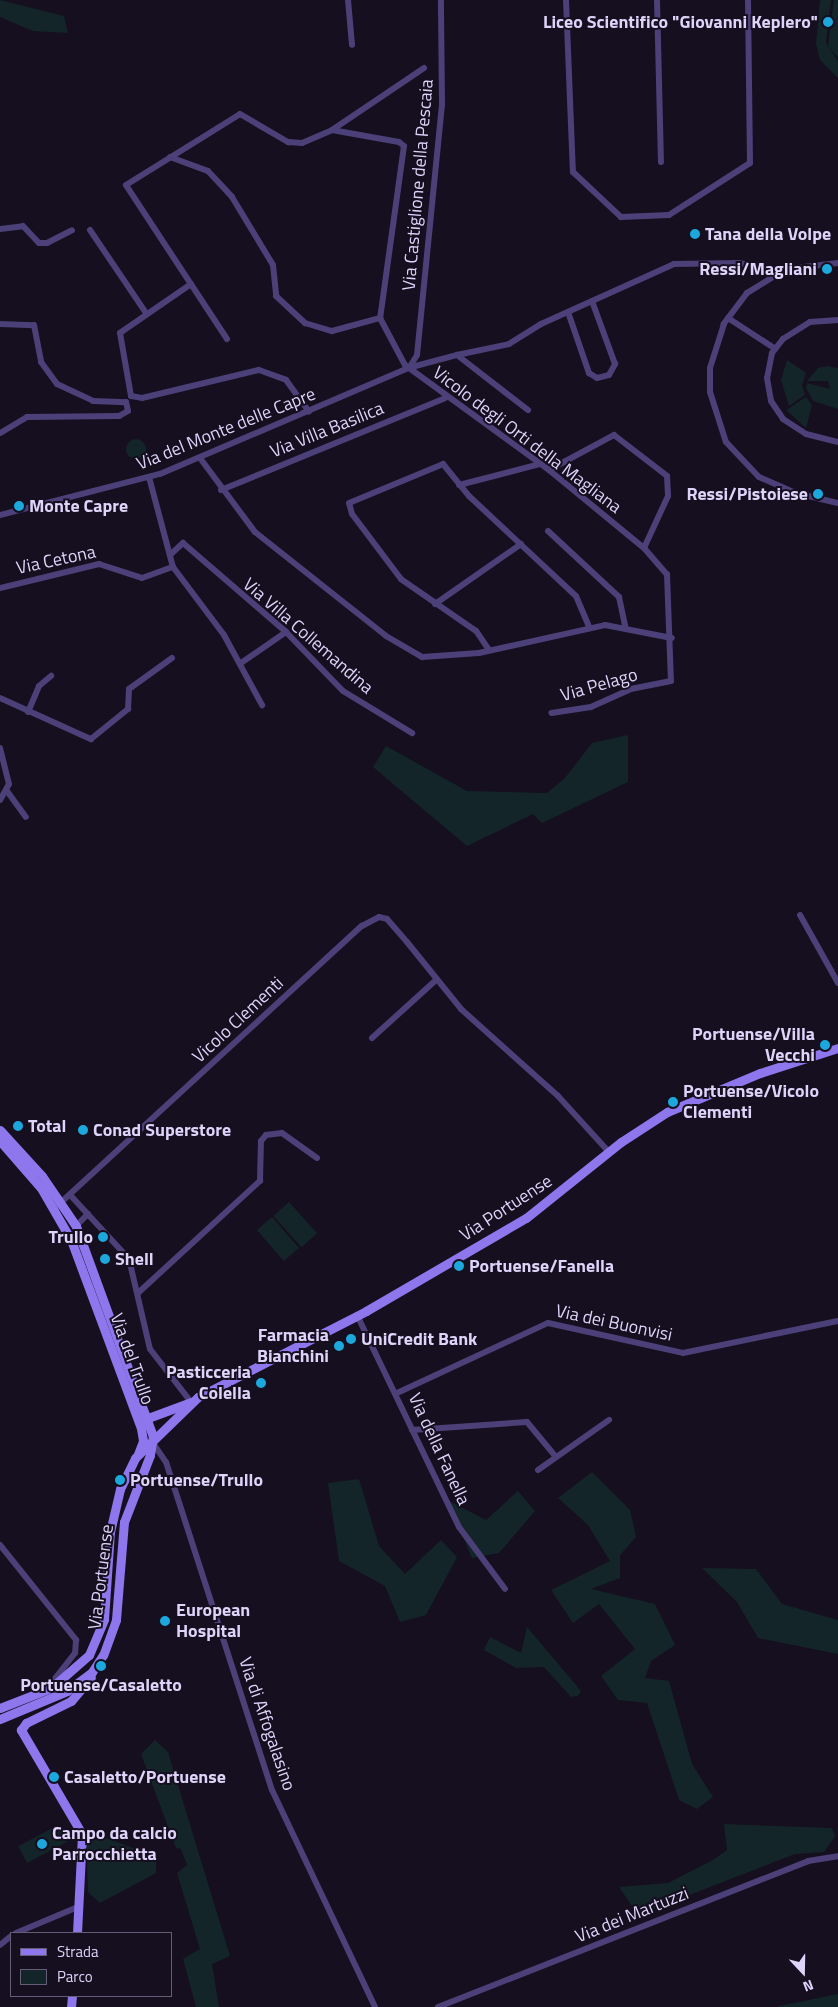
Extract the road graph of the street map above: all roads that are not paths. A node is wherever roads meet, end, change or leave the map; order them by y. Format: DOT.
graph roads {
  1 [pos="348,0"];
  2 [pos="441,0"];
  3 [pos="566,0"];
  4 [pos="657,0"];
  5 [pos="748,0"];
  6 [pos="352,45"];
  7 [pos="424,68"];
  8 [pos="332,130"];
  9 [pos="170,157"];
  10 [pos="661,162"];
  11 [pos="0,229"];
  12 [pos="72,230"];
  13 [pos="90,230"];
  14 [pos="838,264"];
  15 [pos="770,276"];
  16 [pos="191,284"];
  17 [pos="592,300"];
  18 [pos="568,312"];
  19 [pos="146,313"];
  20 [pos="380,318"];
  21 [pos="728,318"];
  22 [pos="838,320"];
  23 [pos="0,324"];
  24 [pos="227,339"];
  25 [pos="774,348"];
  26 [pos="457,355"];
  27 [pos="408,368"];
  28 [pos="445,398"];
  29 [pos="528,410"];
  30 [pos="309,412"];
  31 [pos="0,433"];
  32 [pos="838,442"];
  33 [pos="200,458"];
  34 [pos="540,464"];
  35 [pos="549,470"];
  36 [pos="149,477"];
  37 [pos="459,485"];
  38 [pos="221,490"];
  39 [pos="838,503"];
  40 [pos="0,515"];
  41 [pos="548,531"];
  42 [pos="521,544"];
  43 [pos="644,548"];
  44 [pos="170,555"];
  45 [pos="173,567"];
  46 [pos="0,588"];
  47 [pos="435,604"];
  48 [pos="625,626"];
  49 [pos="590,628"];
  50 [pos="286,632"];
  51 [pos="672,638"];
  52 [pos="489,650"];
  53 [pos="172,658"];
  54 [pos="240,663"];
  55 [pos="51,676"];
  56 [pos="0,698"];
  57 [pos="262,705"];
  58 [pos="28,712"];
  59 [pos="551,713"];
  60 [pos="412,733"];
  61 [pos="0,748"];
  62 [pos="7,791"];
  63 [pos="0,800"];
  64 [pos="26,817"];
  65 [pos="800,915"];
  66 [pos="436,980"];
  67 [pos="838,983"];
  68 [pos="372,1038"];
  69 [pos="838,1048"];
  70 [pos="0,1130"];
  71 [pos="0,1142"];
  72 [pos="608,1152"];
  73 [pos="318,1158"];
  74 [pos="72,1197"];
  75 [pos="58,1206"];
  76 [pos="88,1214"];
  77 [pos="76,1226"];
  78 [pos="138,1293"];
  79 [pos="104,1298"];
  80 [pos="94,1302"];
  81 [pos="357,1315"];
  82 [pos="838,1321"];
  83 [pos="397,1393"];
  84 [pos="192,1402"];
  85 [pos="148,1418"];
  86 [pos="609,1420"];
  87 [pos="141,1428"];
  88 [pos="412,1430"];
  89 [pos="153,1443"];
  90 [pos="556,1457"];
  91 [pos="135,1458"];
  92 [pos="538,1470"];
  93 [pos="0,1545"];
  94 [pos="505,1590"];
  95 [pos="97,1665"];
  96 [pos="39,1694"];
  97 [pos="0,1708"];
  98 [pos="0,1719"];
  99 [pos="838,1856"];
  100 [pos="80,1906"];
  101 [pos="18,1932"];
  102 [pos="77,1932"];
  103 [pos="10,1937"];
  104 [pos="0,1945"];
  105 [pos="375,2007"];
  106 [pos="438,2007"];
  1 -- 6 [label="street"];
  2 -- 27 [label="street, Via Castiglione della Pescaia"];
  3 -- 5 [label="street"];
  4 -- 10 [label="street"];
  7 -- 8 [label="street"];
  8 -- 9 [label="street"];
  8 -- 20 [label="street"];
  9 -- 16 [label="street"];
  9 -- 20 [label="street"];
  11 -- 12 [label="street"];
  13 -- 19 [label="street"];
  14 -- 15 [label="street"];
  15 -- 17 [label="street, Via del Monte delle Capre"];
  15 -- 21 [label="street"];
  16 -- 19 [label="street"];
  16 -- 24 [label="street"];
  17 -- 18 [label="street, Via del Monte delle Capre"];
  17 -- 18 [label="street"];
  18 -- 26 [label="street, Via del Monte delle Capre"];
  19 -- 30 [label="street"];
  20 -- 27 [label="street"];
  21 -- 25 [label="street"];
  21 -- 39 [label="street"];
  22 -- 25 [label="street"];
  23 -- 31 [label="street"];
  25 -- 32 [label="street"];
  26 -- 27 [label="street, Via del Monte delle Capre"];
  26 -- 29 [label="street"];
  27 -- 28 [label="street, Vicolo degli Orti della Magliana"];
  27 -- 30 [label="street, Via del Monte delle Capre"];
  28 -- 34 [label="street, Vicolo degli Orti della Magliana"];
  28 -- 38 [label="street, Via Villa Basilica"];
  30 -- 33 [label="street, Via del Monte delle Capre"];
  33 -- 36 [label="street, Via del Monte delle Capre"];
  33 -- 38 [label="street"];
  34 -- 35 [label="street, Vicolo degli Orti della Magliana"];
  34 -- 37 [label="street"];
  35 -- 43 [label="street, Vicolo degli Orti della Magliana"];
  35 -- 43 [label="street"];
  36 -- 40 [label="street, Via del Monte delle Capre"];
  36 -- 44 [label="street"];
  37 -- 42 [label="street"];
  37 -- 47 [label="street"];
  38 -- 52 [label="street"];
  41 -- 48 [label="street"];
  42 -- 47 [label="street"];
  42 -- 49 [label="street"];
  43 -- 51 [label="street, Vicolo degli Orti della Magliana"];
  44 -- 45 [label="street"];
  44 -- 50 [label="street, Via Villa Collemandina"];
  45 -- 46 [label="street, Via Cetona"];
  45 -- 54 [label="street"];
  47 -- 52 [label="street"];
  48 -- 49 [label="street"];
  48 -- 51 [label="street"];
  49 -- 52 [label="street"];
  50 -- 54 [label="street"];
  50 -- 60 [label="street, Via Villa Collemandina"];
  51 -- 59 [label="street, Via Pelago"];
  53 -- 58 [label="street"];
  54 -- 57 [label="street"];
  55 -- 58 [label="street"];
  56 -- 58 [label="street"];
  61 -- 62 [label="street"];
  62 -- 63 [label="street"];
  62 -- 64 [label="street"];
  65 -- 67 [label="street"];
  66 -- 68 [label="street"];
  66 -- 72 [label="street, Vicolo Clementi"];
  66 -- 74 [label="street, Vicolo Clementi"];
  69 -- 72 [label="main road, Via Portuense"];
  70 -- 75 [label="main road, Via del Trullo"];
  71 -- 75 [label="main road, Via del Trullo"];
  72 -- 81 [label="main road, Via Portuense"];
  73 -- 78 [label="street"];
  74 -- 75 [label="street, Vicolo Clementi"];
  74 -- 76 [label="street, Via del Trullo"];
  75 -- 77 [label="main road, Via del Trullo"];
  75 -- 80 [label="main road, Via del Trullo"];
  76 -- 77 [label="street"];
  76 -- 78 [label="street, Via del Trullo"];
  77 -- 79 [label="main road, Via del Trullo"];
  78 -- 84 [label="street, Via del Trullo"];
  79 -- 80 [label="street, Via del Trullo"];
  79 -- 85 [label="main road, Via del Trullo"];
  80 -- 87 [label="main road, Via del Trullo"];
  81 -- 83 [label="street, Via della Fanella"];
  81 -- 84 [label="main road, Via Portuense"];
  82 -- 83 [label="street, Via dei Buonvisi"];
  83 -- 88 [label="street, Via della Fanella"];
  84 -- 85 [label="main road, Via Portuense"];
  84 -- 89 [label="main road, Via Portuense"];
  85 -- 89 [label="main road, Via del Trullo"];
  86 -- 90 [label="street"];
  87 -- 89 [label="main road, Via del Trullo"];
  87 -- 91 [label="main road, Via del Trullo"];
  88 -- 90 [label="street"];
  88 -- 94 [label="street, Via della Fanella"];
  89 -- 91 [label="main road, Via Portuense"];
  89 -- 95 [label="main road, Via Portuense"];
  89 -- 105 [label="street, Via di Affogalasino"];
  90 -- 92 [label="street"];
  91 -- 96 [label="main road, Via Portuense"];
  93 -- 96 [label="street"];
  95 -- 98 [label="main road, Via Portuense"];
  95 -- 100 [label="main road"];
  96 -- 97 [label="main road, Via Portuense"];
  99 -- 106 [label="street, Via dei Martuzzi"];
  100 -- 101 [label="street"];
  100 -- 102 [label="main road"];
  103 -- 104 [label="street"];
}
